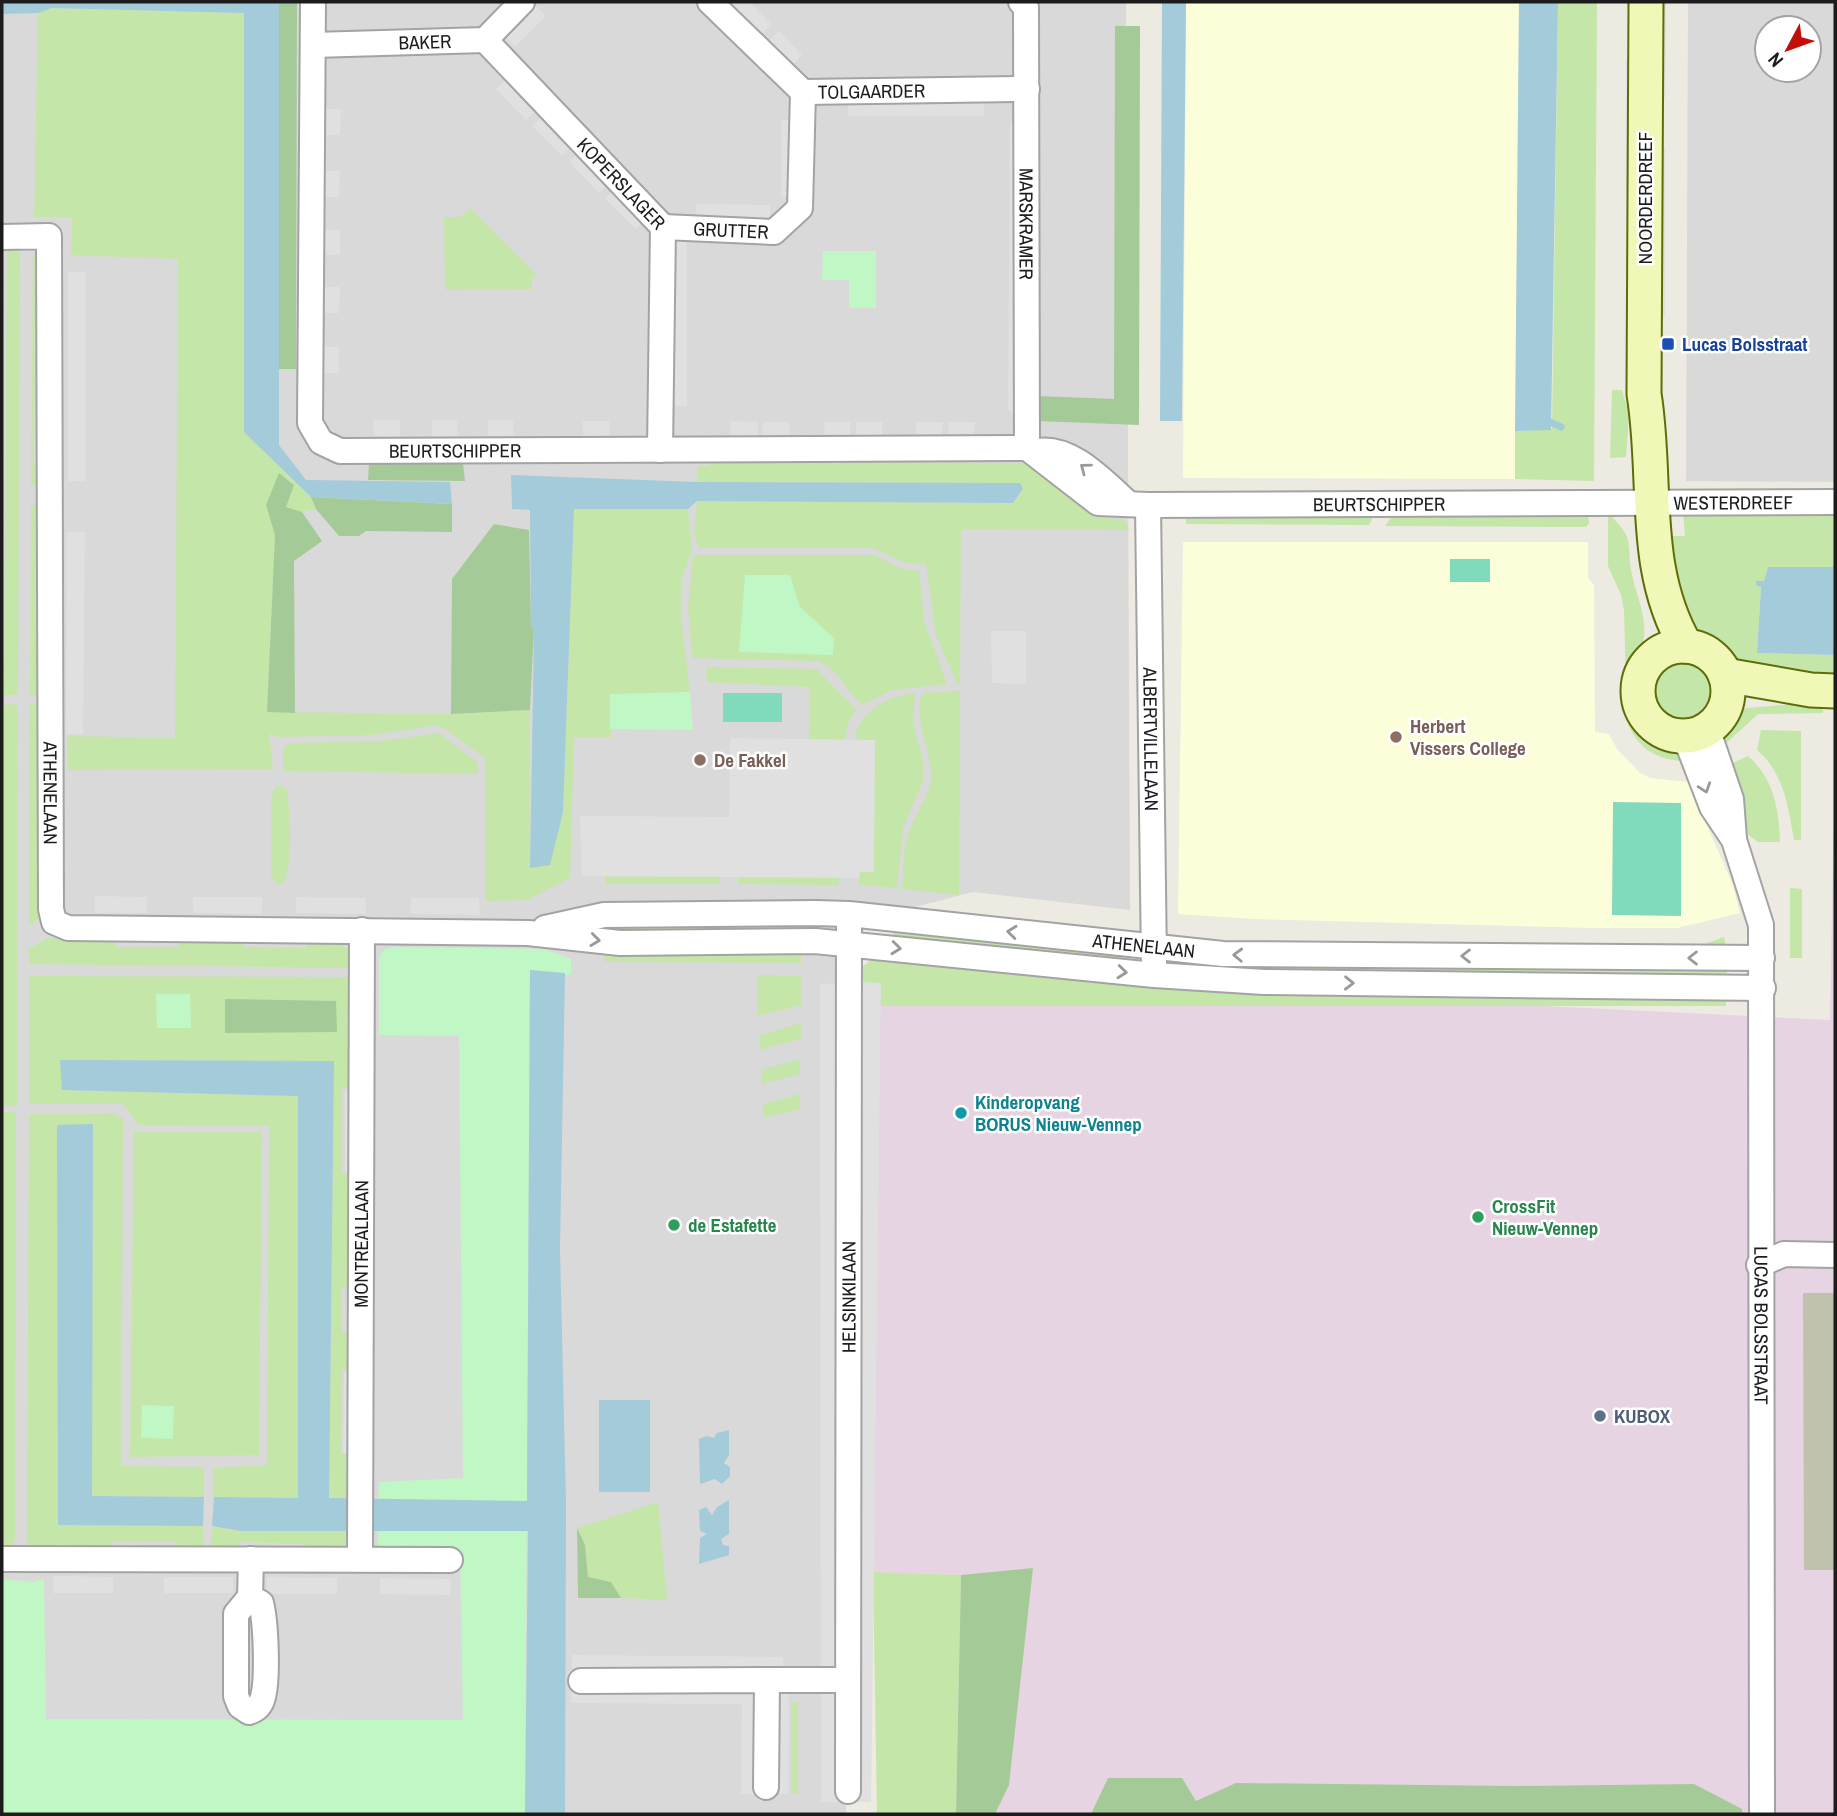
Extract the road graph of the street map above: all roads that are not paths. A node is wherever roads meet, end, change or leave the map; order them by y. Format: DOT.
graph roads {
  1 [pos="313,2"];
  2 [pos="522,2"];
  3 [pos="710,2"];
  4 [pos="1021,2"];
  5 [pos="1646,2"];
  6 [pos="485,40"];
  7 [pos="313,45"];
  8 [pos="1027,89"];
  9 [pos="803,92"];
  10 [pos="663,227"];
  11 [pos="2,237"];
  12 [pos="660,450"];
  13 [pos="1030,450"];
  14 [pos="1835,502"];
  15 [pos="1641,504"];
  16 [pos="1139,505"];
  17 [pos="1671,650"];
  18 [pos="1823,690"];
  19 [pos="1720,703"];
  20 [pos="1678,736"];
  21 [pos="1734,840"];
  22 [pos="849,914"];
  23 [pos="362,930"];
  24 [pos="528,933"];
  25 [pos="849,943"];
  26 [pos="1154,948"];
  27 [pos="1762,958"];
  28 [pos="1154,975"];
  29 [pos="1763,988"];
  30 [pos="1835,1255"];
  31 [pos="1759,1265"];
  32 [pos="360,1548"];
  33 [pos="2,1559"];
  34 [pos="251,1559"];
  35 [pos="450,1560"];
  36 [pos="250,1597"];
  37 [pos="767,1680"];
  38 [pos="848,1680"];
  39 [pos="581,1681"];
  40 [pos="766,1787"];
  41 [pos="848,1791"];
  42 [pos="1762,1814"];
  1 -- 7 [label="street, BEURTSCHIPPER"];
  2 -- 6 [label="street"];
  3 -- 9 [label="street, TOLGAARDER"];
  4 -- 8 [label="street, MARSKRAMER"];
  5 -- 15 [label="street, NOORDERDREEF"];
  6 -- 7 [label="street, BAKER"];
  6 -- 10 [label="street, KOPERSLAGER"];
  7 -- 12 [label="street, BEURTSCHIPPER"];
  8 -- 9 [label="street, TOLGAARDER"];
  8 -- 13 [label="street, MARSKRAMER"];
  9 -- 10 [label="street, GRUTTER"];
  10 -- 12 [label="street, KOPERSLAGER"];
  11 -- 23 [label="street, ATHENELAAN"];
  12 -- 13 [label="street, BEURTSCHIPPER"];
  13 -- 16 [label="street, BEURTSCHIPPER"];
  14 -- 15 [label="street, WESTERDREEF"];
  15 -- 16 [label="street, BEURTSCHIPPER"];
  15 -- 17 [label="street, NOORDERDREEF"];
  16 -- 26 [label="street, ALBERTVILLELAAN"];
  17 -- 19 [label="street"];
  17 -- 20 [label="street"];
  18 -- 19 [label="street"];
  19 -- 20 [label="street"];
  19 -- 21 [label="street, LUCAS BOLSSTRAAT"];
  20 -- 21 [label="street, LUCAS BOLSSTRAAT, one-way"];
  21 -- 27 [label="street, LUCAS BOLSSTRAAT"];
  22 -- 24 [label="street, ATHENELAAN"];
  22 -- 25 [label="street, HELSINKILAAN"];
  26 -- 22 [label="street, ATHENELAAN, one-way"];
  23 -- 24 [label="street, ATHENELAAN"];
  23 -- 32 [label="street, MONTREALLAAN"];
  24 -- 25 [label="street, ATHENELAAN, one-way"];
  25 -- 28 [label="street, ATHENELAAN, one-way"];
  25 -- 38 [label="street, HELSINKILAAN"];
  27 -- 26 [label="street, ATHENELAAN, one-way"];
  26 -- 28 [label="street, ALBERTVILLELAAN"];
  27 -- 29 [label="street, LUCAS BOLSSTRAAT"];
  28 -- 29 [label="street, ATHENELAAN, one-way"];
  29 -- 31 [label="street, LUCAS BOLSSTRAAT"];
  30 -- 31 [label="street"];
  31 -- 42 [label="street, LUCAS BOLSSTRAAT"];
  32 -- 34 [label="street"];
  32 -- 35 [label="street"];
  33 -- 34 [label="street"];
  34 -- 36 [label="street"];
  37 -- 38 [label="street"];
  37 -- 39 [label="street"];
  37 -- 40 [label="street"];
  38 -- 41 [label="street, HELSINKILAAN"];
}
